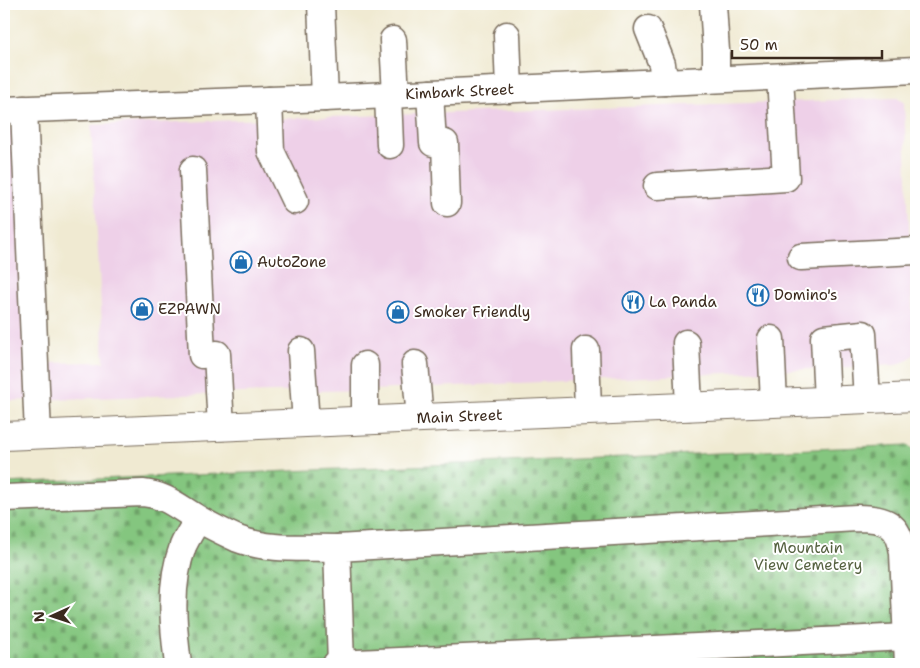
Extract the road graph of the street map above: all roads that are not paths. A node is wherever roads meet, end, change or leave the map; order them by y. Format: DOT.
graph roads {
  1 [pos="321,4"];
  2 [pos="712,4"];
  3 [pos="648,29"];
  4 [pos="507,35"];
  5 [pos="393,40"];
  6 [pos="916,70"];
  7 [pos="780,77"];
  8 [pos="716,80"];
  9 [pos="664,82"];
  10 [pos="509,90"];
  11 [pos="430,93"];
  12 [pos="392,95"];
  13 [pos="325,98"];
  14 [pos="269,100"];
  15 [pos="14,110"];
  16 [pos="390,146"];
  17 [pos="194,170"];
  18 [pos="657,186"];
  19 [pos="295,201"];
  20 [pos="447,203"];
  21 [pos="916,251"];
  22 [pos="801,258"];
  23 [pos="771,339"];
  24 [pos="686,343"];
  25 [pos="586,350"];
  26 [pos="301,351"];
  27 [pos="415,364"];
  28 [pos="365,365"];
  29 [pos="916,397"];
  30 [pos="867,399"];
  31 [pos="826,401"];
  32 [pos="774,403"];
  33 [pos="689,407"];
  34 [pos="588,411"];
  35 [pos="420,418"];
  36 [pos="365,420"];
  37 [pos="306,423"];
  38 [pos="221,426"];
  39 [pos="38,434"];
  40 [pos="4,436"];
  41 [pos="4,498"];
  42 [pos="198,519"];
  43 [pos="336,548"];
  44 [pos="907,636"];
  45 [pos="178,664"];
  46 [pos="339,664"];
  47 [pos="908,664"];
  1 -- 13 [label="street"];
  2 -- 8 [label="street"];
  3 -- 9 [label="street"];
  4 -- 10 [label="street"];
  5 -- 12 [label="street"];
  6 -- 7 [label="street, Kimbark Street"];
  7 -- 8 [label="street, Kimbark Street"];
  7 -- 18 [label="street"];
  8 -- 9 [label="street, Kimbark Street"];
  9 -- 10 [label="street, Kimbark Street"];
  10 -- 11 [label="street, Kimbark Street"];
  11 -- 12 [label="street, Kimbark Street"];
  11 -- 20 [label="street"];
  12 -- 13 [label="street, Kimbark Street"];
  12 -- 16 [label="street"];
  13 -- 14 [label="street, Kimbark Street"];
  14 -- 15 [label="street, Kimbark Street"];
  14 -- 19 [label="street"];
  15 -- 39 [label="street"];
  17 -- 38 [label="street"];
  21 -- 22 [label="street"];
  23 -- 32 [label="street"];
  24 -- 33 [label="street"];
  25 -- 34 [label="street"];
  26 -- 37 [label="street"];
  27 -- 35 [label="street"];
  28 -- 36 [label="street"];
  29 -- 30 [label="highway, Main Street"];
  30 -- 31 [label="highway, Main Street"];
  30 -- 31 [label="street"];
  31 -- 32 [label="highway, Main Street"];
  32 -- 33 [label="highway, Main Street"];
  33 -- 34 [label="highway, Main Street"];
  34 -- 35 [label="highway, Main Street"];
  35 -- 36 [label="highway, Main Street"];
  36 -- 37 [label="highway, Main Street"];
  37 -- 38 [label="highway, Main Street"];
  38 -- 39 [label="highway, Main Street"];
  39 -- 40 [label="highway, Main Street"];
  41 -- 42 [label="street"];
  42 -- 43 [label="street"];
  42 -- 45 [label="street"];
  43 -- 44 [label="street"];
  43 -- 46 [label="street"];
  44 -- 46 [label="street"];
  44 -- 47 [label="street"];
}
